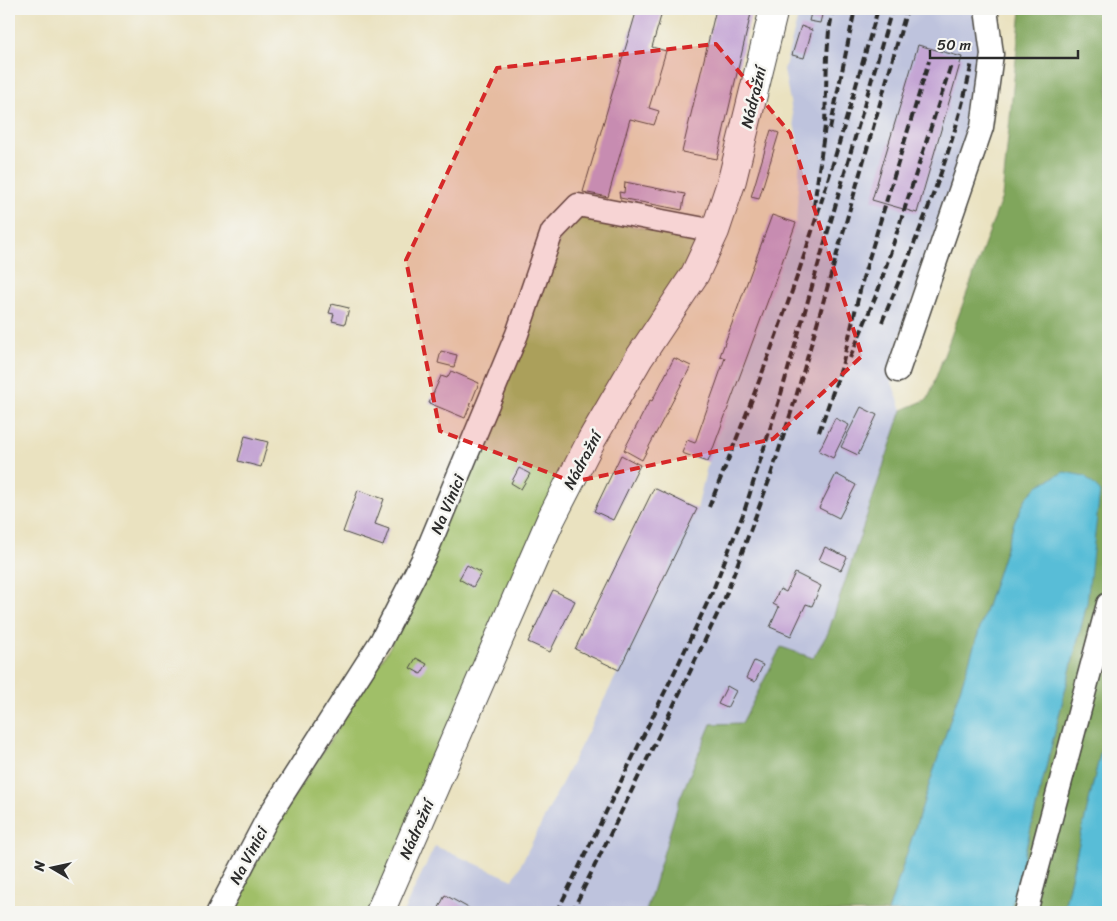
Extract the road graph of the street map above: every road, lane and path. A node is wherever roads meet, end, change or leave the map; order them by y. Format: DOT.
graph roads {
  1 [pos="774,9"];
  2 [pos="986,9"];
  3 [pos="716,231"];
  4 [pos="898,371"];
  5 [pos="1108,604"];
  6 [pos="218,912"];
  7 [pos="380,912"];
  8 [pos="1026,912"];
  1 -- 3 [label="main road, Nádražní"];
  2 -- 4 [label="street"];
  3 -- 6 [label="street, Na Vinici"];
  3 -- 7 [label="main road, Nádražní"];
  5 -- 8 [label="street"];
}
